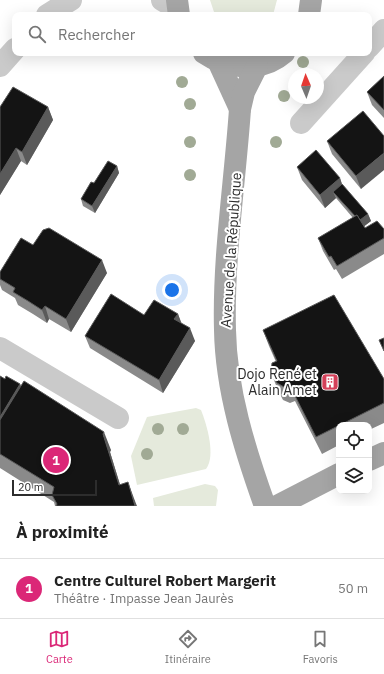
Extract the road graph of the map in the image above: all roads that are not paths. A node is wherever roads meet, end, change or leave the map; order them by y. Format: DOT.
graph roads {
  1 [pos="71,0"];
  2 [pos="311,0"];
  3 [pos="51,12"];
  4 [pos="309,12"];
  5 [pos="384,30"];
  6 [pos="372,44"];
  7 [pos="12,53"];
  8 [pos="278,56"];
  9 [pos="361,56"];
  10 [pos="211,57"];
  11 [pos="0,66"];
  12 [pos="257,66"];
  13 [pos="240,109"];
  14 [pos="301,123"];
  15 [pos="0,348"];
  16 [pos="118,418"];
  17 [pos="384,453"];
  18 [pos="372,459"];
  19 [pos="336,476"];
  20 [pos="265,506"];
  21 [pos="277,506"];
  1 -- 3 [label="street"];
  2 -- 4 [label="main road"];
  5 -- 6 [label="street"];
  7 -- 11 [label="street"];
  8 -- 12 [label="main road"];
  9 -- 14 [label="street"];
  10 -- 12 [label="main road"];
  10 -- 13 [label="main road, Avenue de la République"];
  12 -- 13 [label="main road, Avenue de la République"];
  13 -- 20 [label="main road, Avenue de la République"];
  15 -- 16 [label="street"];
  17 -- 18 [label="main road"];
  19 -- 21 [label="main road"];
}
